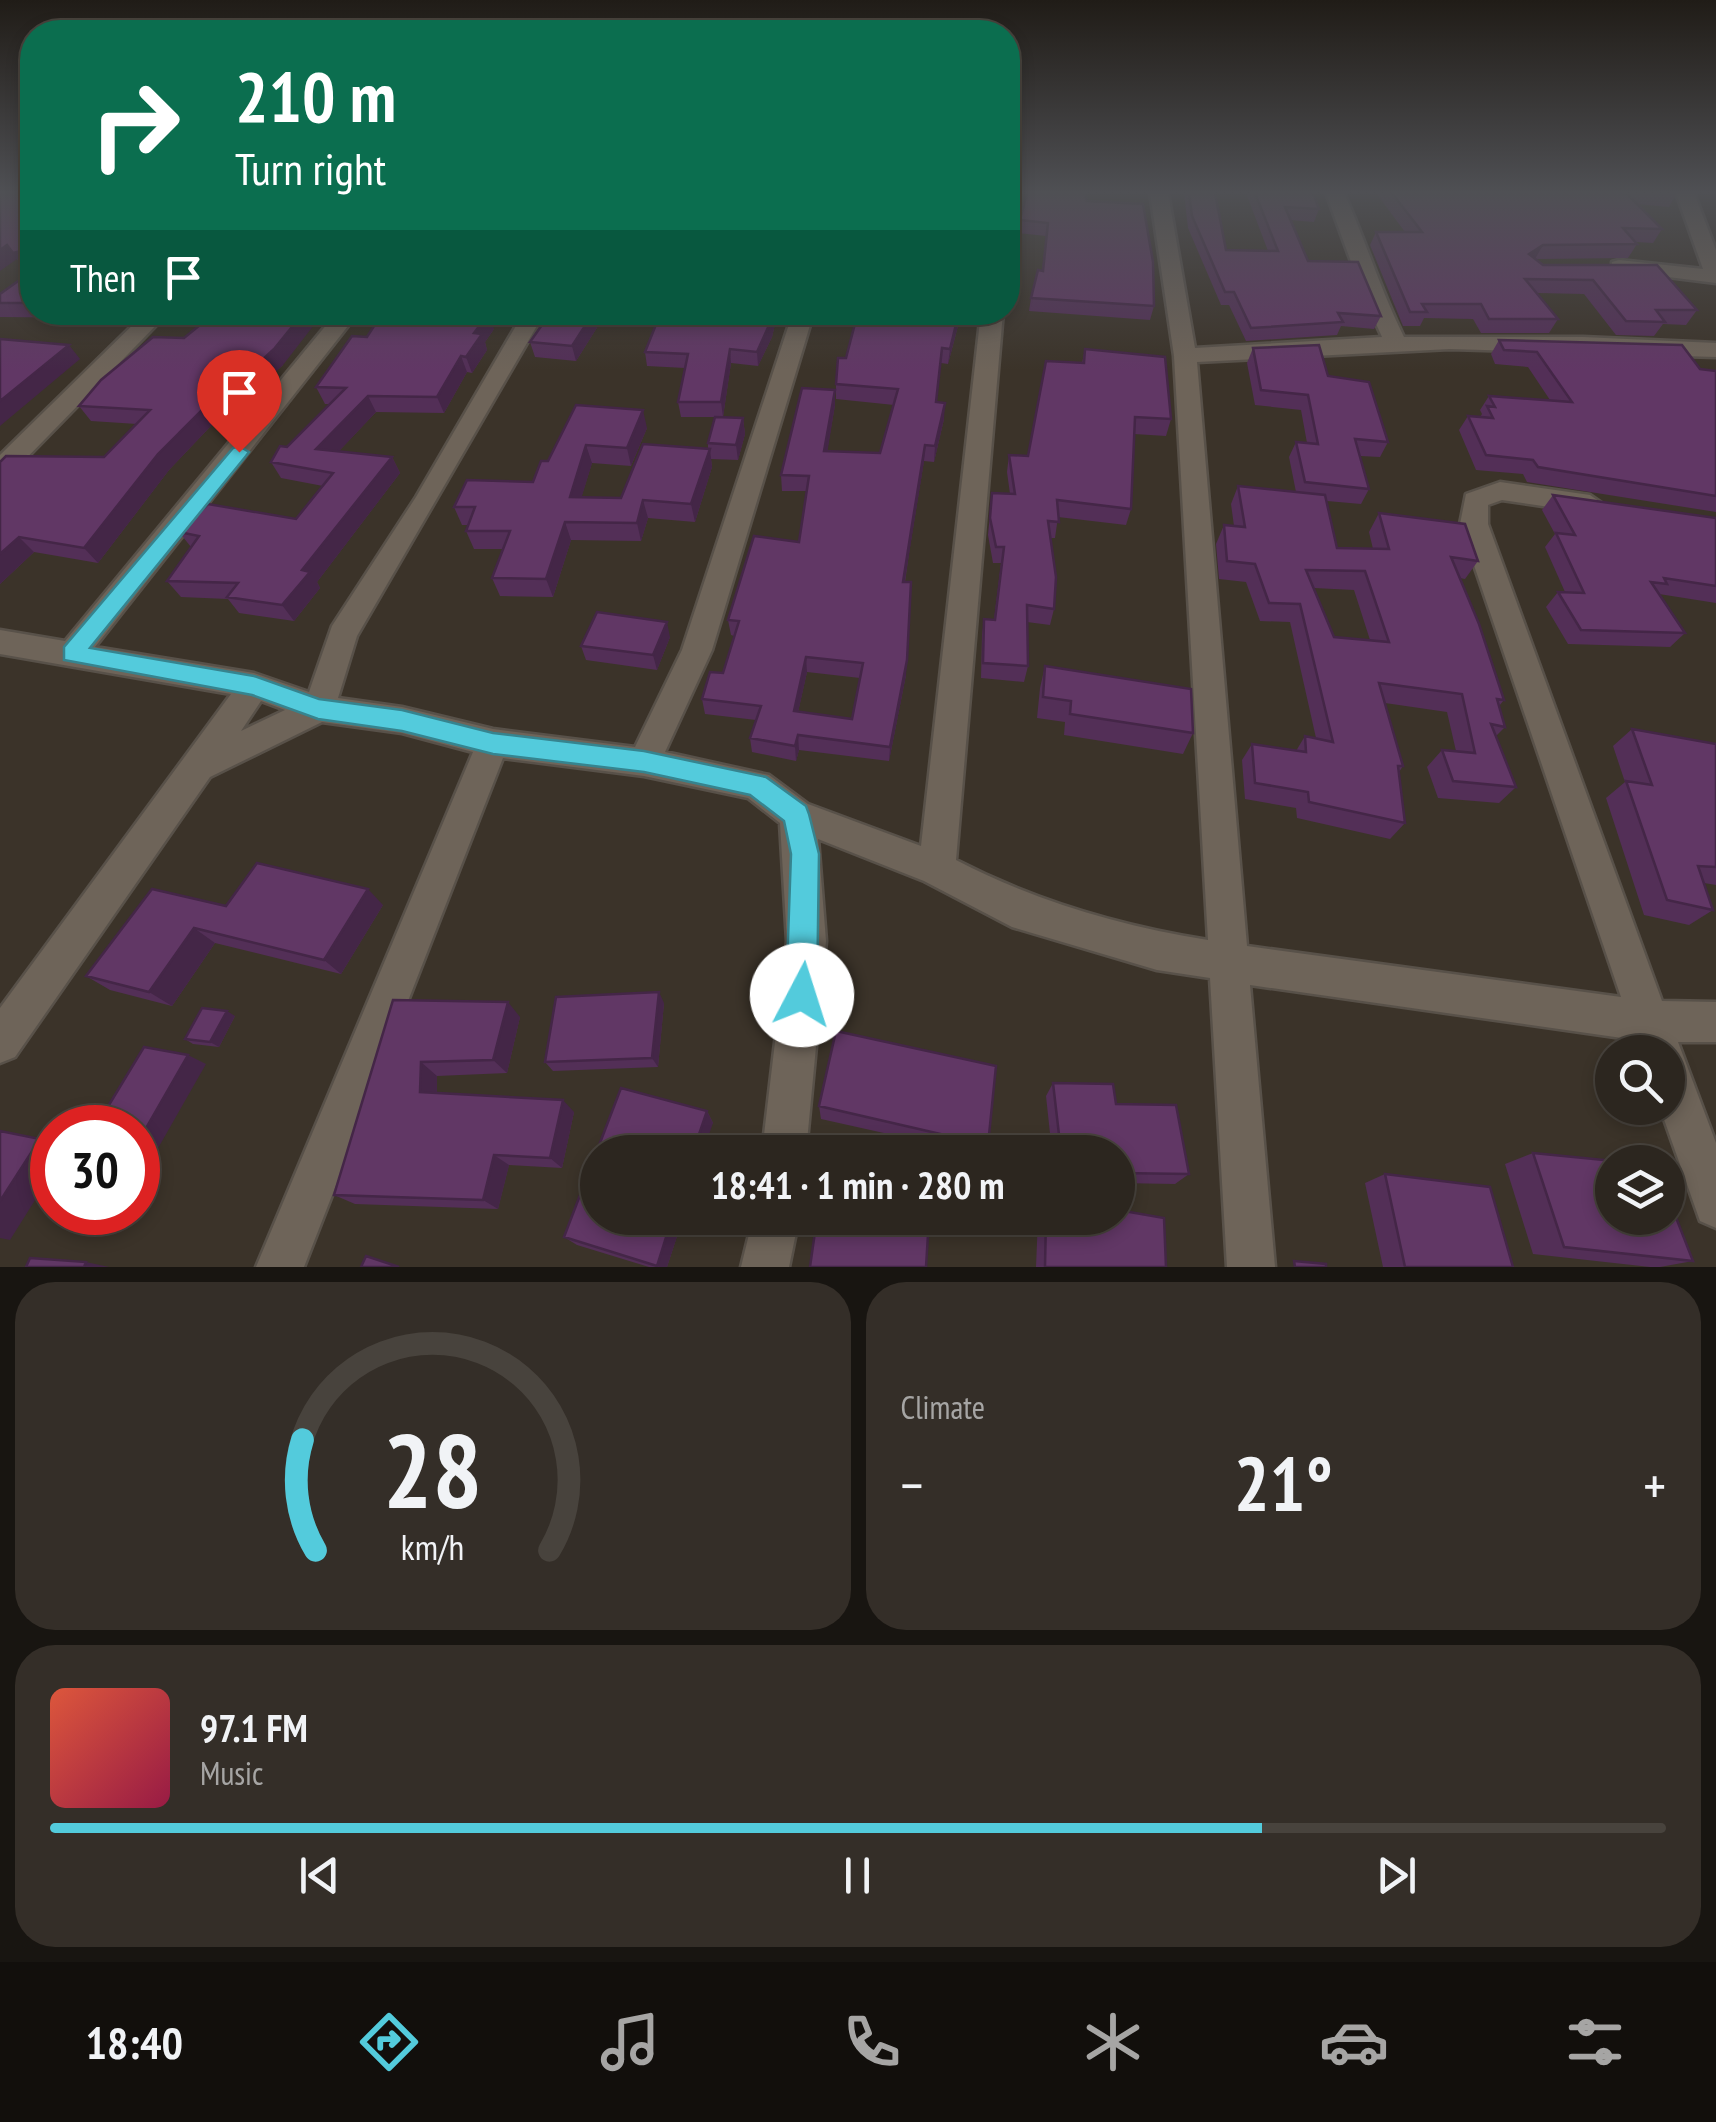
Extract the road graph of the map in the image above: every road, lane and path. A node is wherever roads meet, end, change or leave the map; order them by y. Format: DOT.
graph roads {
  1 [pos="1168,252"];
  2 [pos="1361,252"];
  3 [pos="1707,252"];
  4 [pos="1598,266"];
  5 [pos="1716,276"];
  6 [pos="146,325"];
  7 [pos="338,325"];
  8 [pos="528,325"];
  9 [pos="800,325"];
  10 [pos="991,325"];
  11 [pos="1396,343"];
  12 [pos="1716,350"];
  13 [pos="1184,356"];
  14 [pos="0,470"];
  15 [pos="1618,508"];
  16 [pos="0,642"];
  17 [pos="72,654"];
  18 [pos="254,686"];
  19 [pos="318,709"];
  20 [pos="493,743"];
  21 [pos="644,762"];
  22 [pos="198,767"];
  23 [pos="796,814"];
  24 [pos="937,869"];
  25 [pos="1230,962"];
  26 [pos="1716,1022"];
  27 [pos="1644,1035"];
  28 [pos="1654,1035"];
  29 [pos="1663,1035"];
  30 [pos="0,1042"];
  31 [pos="1685,1118"];
  32 [pos="786,1135"];
  33 [pos="1716,1205"];
  34 [pos="772,1235"];
  35 [pos="280,1267"];
  36 [pos="765,1267"];
  37 [pos="1251,1267"];
  1 -- 13 [label="street"];
  2 -- 11 [label="street"];
  3 -- 5 [label="street"];
  4 -- 5 [label="street"];
  6 -- 14 [label="street"];
  7 -- 17 [label="street"];
  8 -- 19 [label="street"];
  9 -- 21 [label="street"];
  10 -- 24 [label="street"];
  11 -- 12 [label="street"];
  11 -- 13 [label="street"];
  13 -- 25 [label="street"];
  15 -- 28 [label="street"];
  16 -- 17 [label="street"];
  17 -- 18 [label="street"];
  18 -- 19 [label="street"];
  18 -- 22 [label="street"];
  19 -- 20 [label="street"];
  19 -- 22 [label="street"];
  20 -- 21 [label="street"];
  20 -- 35 [label="street"];
  21 -- 23 [label="street"];
  22 -- 30 [label="street"];
  23 -- 24 [label="street"];
  23 -- 32 [label="street"];
  24 -- 25 [label="street"];
  25 -- 27 [label="street"];
  25 -- 37 [label="street"];
  26 -- 29 [label="street"];
  31 -- 33 [label="street"];
  34 -- 36 [label="street"];
}
